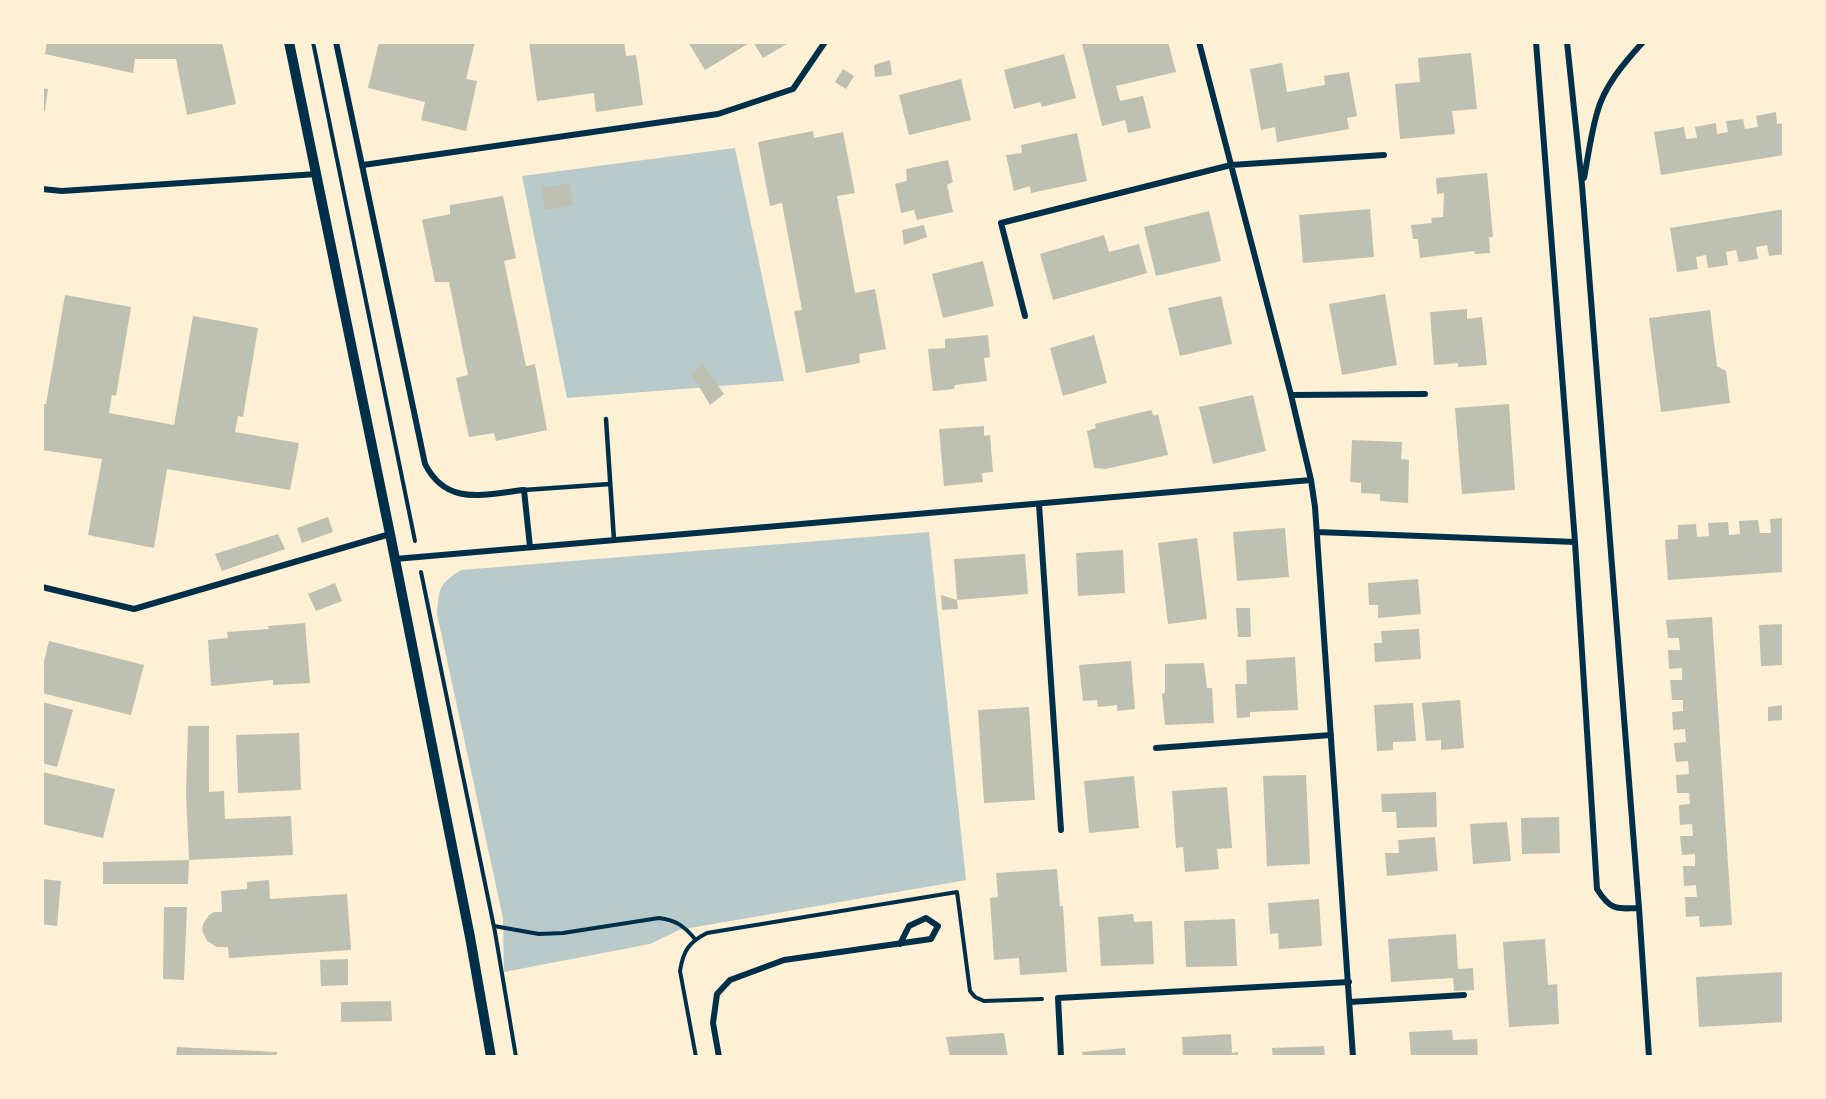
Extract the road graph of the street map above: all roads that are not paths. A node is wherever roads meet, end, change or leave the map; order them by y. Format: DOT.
graph roads {
  1 [pos="289,42"];
  2 [pos="336,42"];
  3 [pos="825,42"];
  4 [pos="1199,42"];
  5 [pos="1536,42"];
  6 [pos="1567,42"];
  7 [pos="1643,42"];
  8 [pos="1384,155"];
  9 [pos="363,165"];
  10 [pos="1231,165"];
  11 [pos="317,174"];
  12 [pos="1582,185"];
  13 [pos="42,189"];
  14 [pos="1025,316"];
  15 [pos="1425,394"];
  16 [pos="1290,395"];
  17 [pos="606,419"];
  18 [pos="1311,480"];
  19 [pos="610,484"];
  20 [pos="524,490"];
  21 [pos="1039,504"];
  22 [pos="1317,532"];
  23 [pos="390,534"];
  24 [pos="614,540"];
  25 [pos="1575,542"];
  26 [pos="530,547"];
  27 [pos="395,559"];
  28 [pos="42,587"];
  29 [pos="1331,735"];
  30 [pos="1156,748"];
  31 [pos="1061,830"];
  32 [pos="1639,908"];
  33 [pos="900,944"];
  34 [pos="1349,982"];
  35 [pos="1464,995"];
  36 [pos="1350,1002"];
  37 [pos="491,1057"];
  38 [pos="719,1057"];
  39 [pos="1060,1057"];
  40 [pos="1353,1057"];
  41 [pos="1649,1057"];
  1 -- 11 [label="street"];
  2 -- 9 [label="street"];
  3 -- 9 [label="street"];
  4 -- 10 [label="street"];
  5 -- 25 [label="street"];
  6 -- 12 [label="street"];
  7 -- 12 [label="street"];
  8 -- 10 [label="street"];
  9 -- 20 [label="street"];
  10 -- 14 [label="street"];
  10 -- 16 [label="street"];
  11 -- 13 [label="street"];
  11 -- 23 [label="street"];
  12 -- 32 [label="street"];
  15 -- 16 [label="street"];
  16 -- 18 [label="street"];
  17 -- 19 [label="lane"];
  18 -- 21 [label="street"];
  18 -- 22 [label="street"];
  19 -- 20 [label="lane"];
  19 -- 24 [label="lane"];
  20 -- 26 [label="street"];
  21 -- 24 [label="street"];
  21 -- 31 [label="street"];
  22 -- 25 [label="street"];
  22 -- 29 [label="street"];
  23 -- 27 [label="street"];
  23 -- 28 [label="street"];
  24 -- 26 [label="street"];
  25 -- 32 [label="street"];
  26 -- 27 [label="street"];
  27 -- 37 [label="street"];
  29 -- 30 [label="street"];
  29 -- 34 [label="street"];
  32 -- 41 [label="street"];
  33 -- 33 [label="street"];
  33 -- 38 [label="street"];
  34 -- 36 [label="street"];
  34 -- 39 [label="street"];
  35 -- 36 [label="street"];
  36 -- 40 [label="street"];
}
